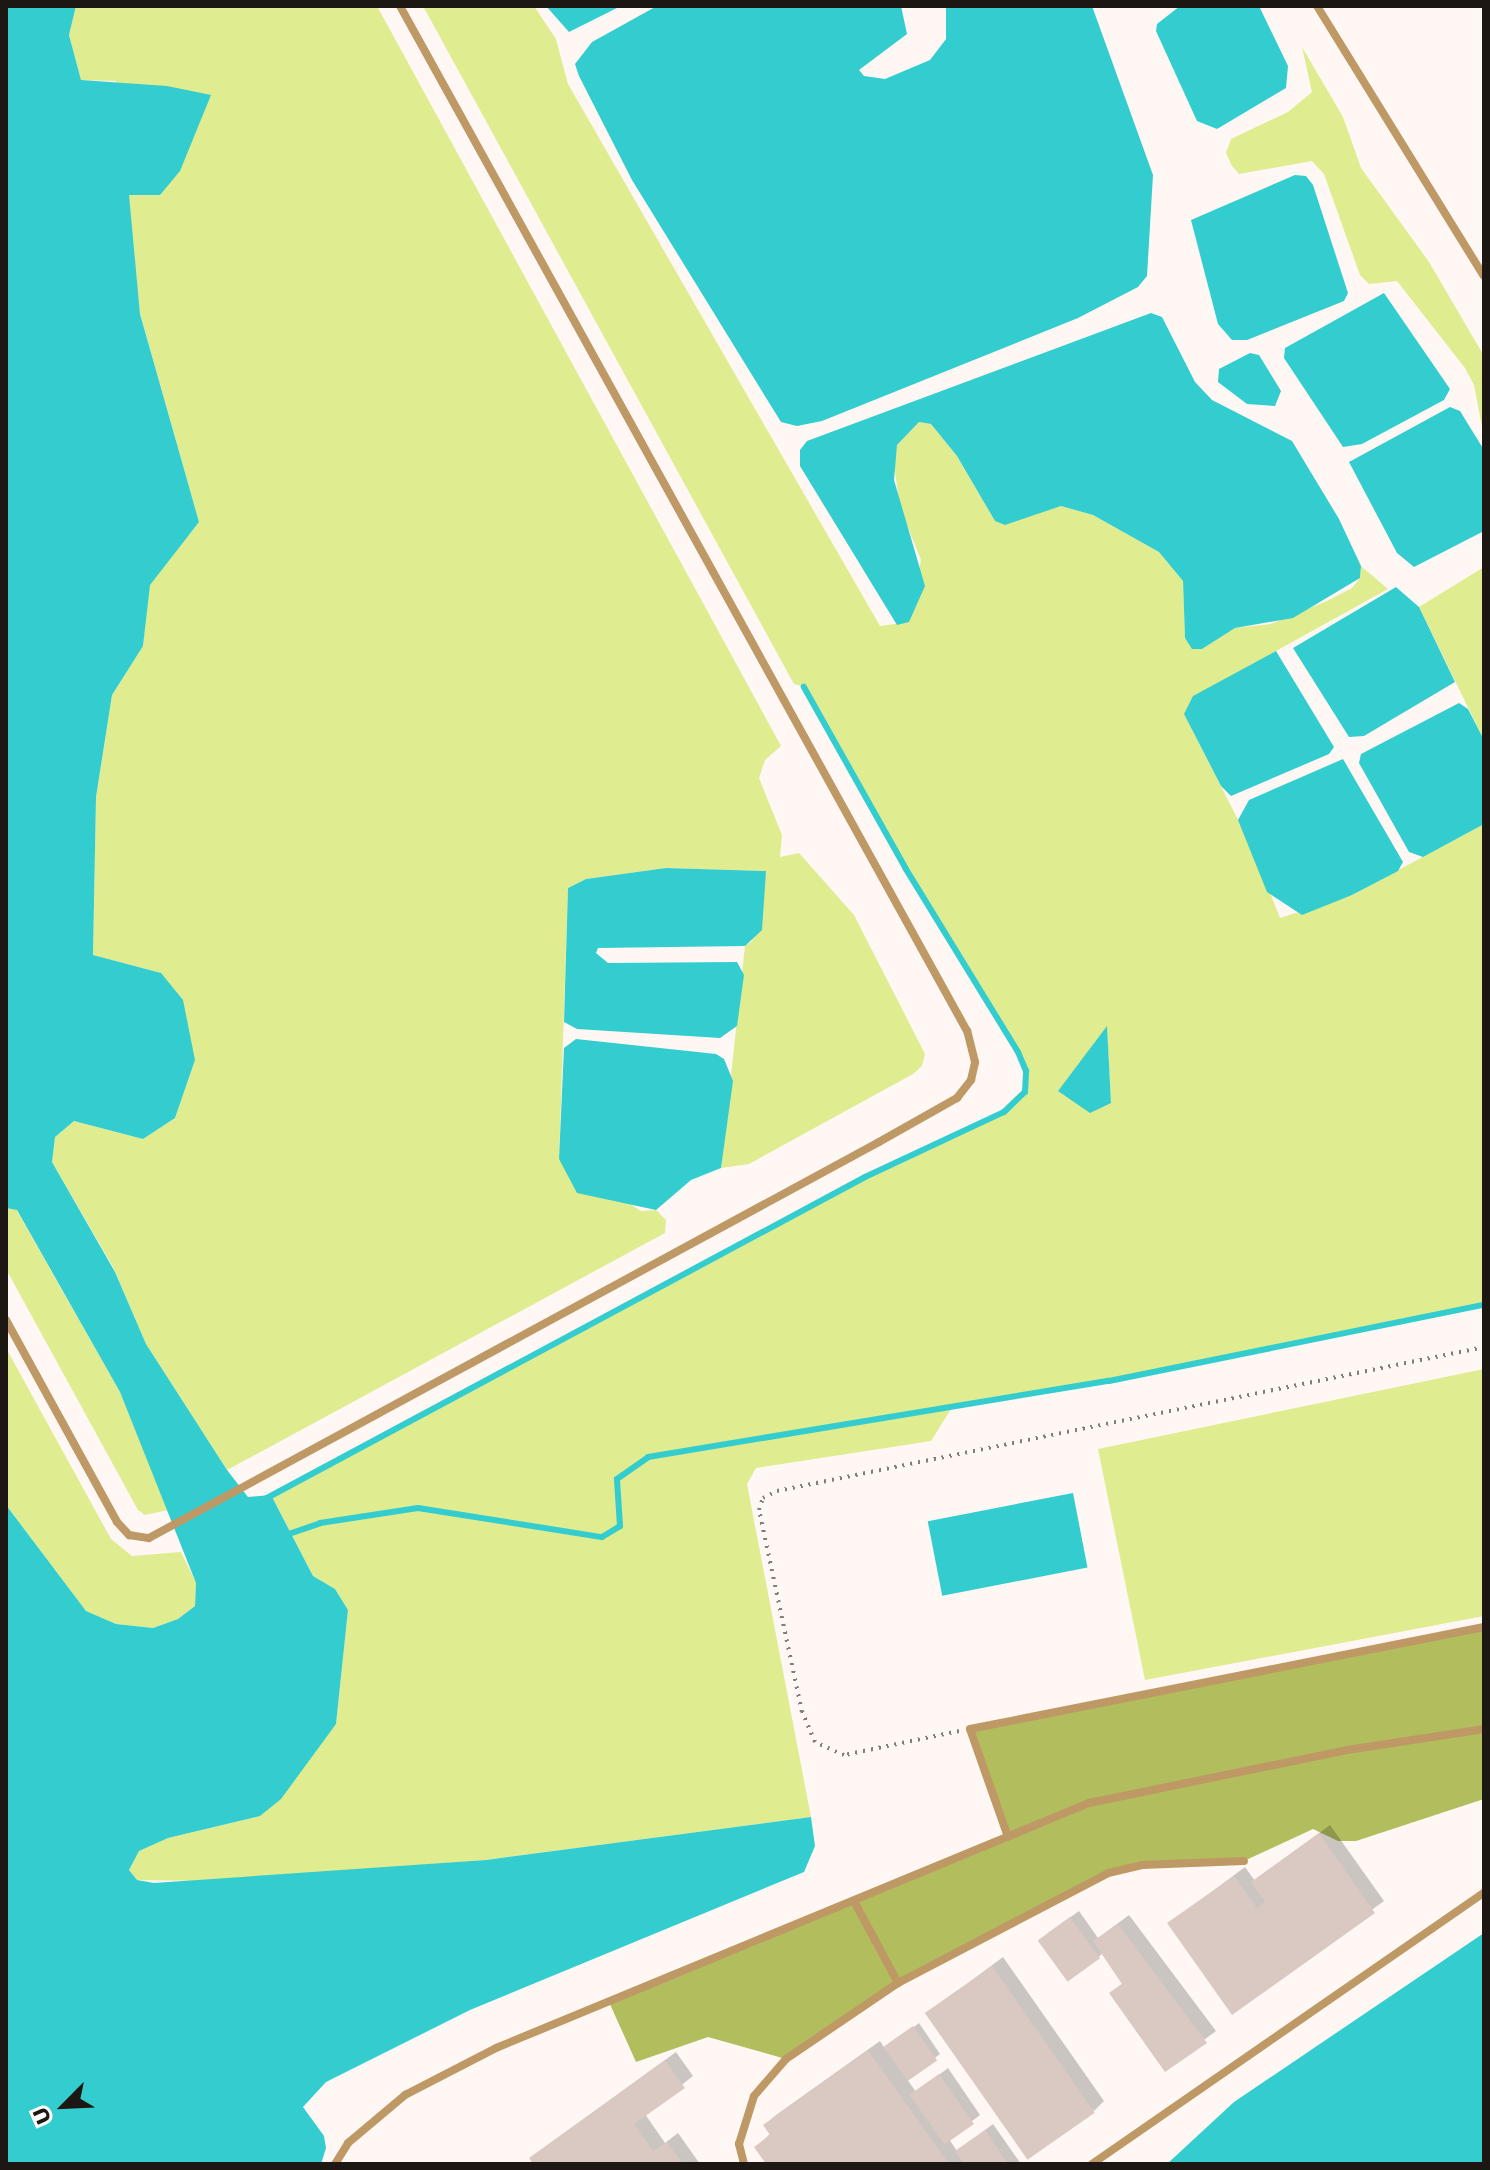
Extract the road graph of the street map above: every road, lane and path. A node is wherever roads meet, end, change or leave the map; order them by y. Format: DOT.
graph roads {
  1 [pos="400,6"];
  2 [pos="1317,6"];
  3 [pos="1484,276"];
  4 [pos="6,1320"];
  5 [pos="1484,1347"];
  6 [pos="1484,1627"];
  7 [pos="970,1729"];
  8 [pos="1484,1729"];
  9 [pos="1008,1837"];
  10 [pos="1244,1861"];
  11 [pos="1484,1893"];
  12 [pos="855,1903"];
  13 [pos="898,1983"];
  14 [pos="335,2164"];
  15 [pos="744,2164"];
  16 [pos="1092,2164"];
  1 -- 4 [label="lane"];
  2 -- 3 [label="lane"];
  5 -- 7 [label="path"];
  6 -- 7 [label="lane"];
  7 -- 9 [label="lane"];
  8 -- 9 [label="lane"];
  9 -- 12 [label="lane"];
  10 -- 13 [label="lane"];
  11 -- 16 [label="lane"];
  12 -- 13 [label="lane"];
  12 -- 14 [label="lane"];
  13 -- 15 [label="lane"];
}
